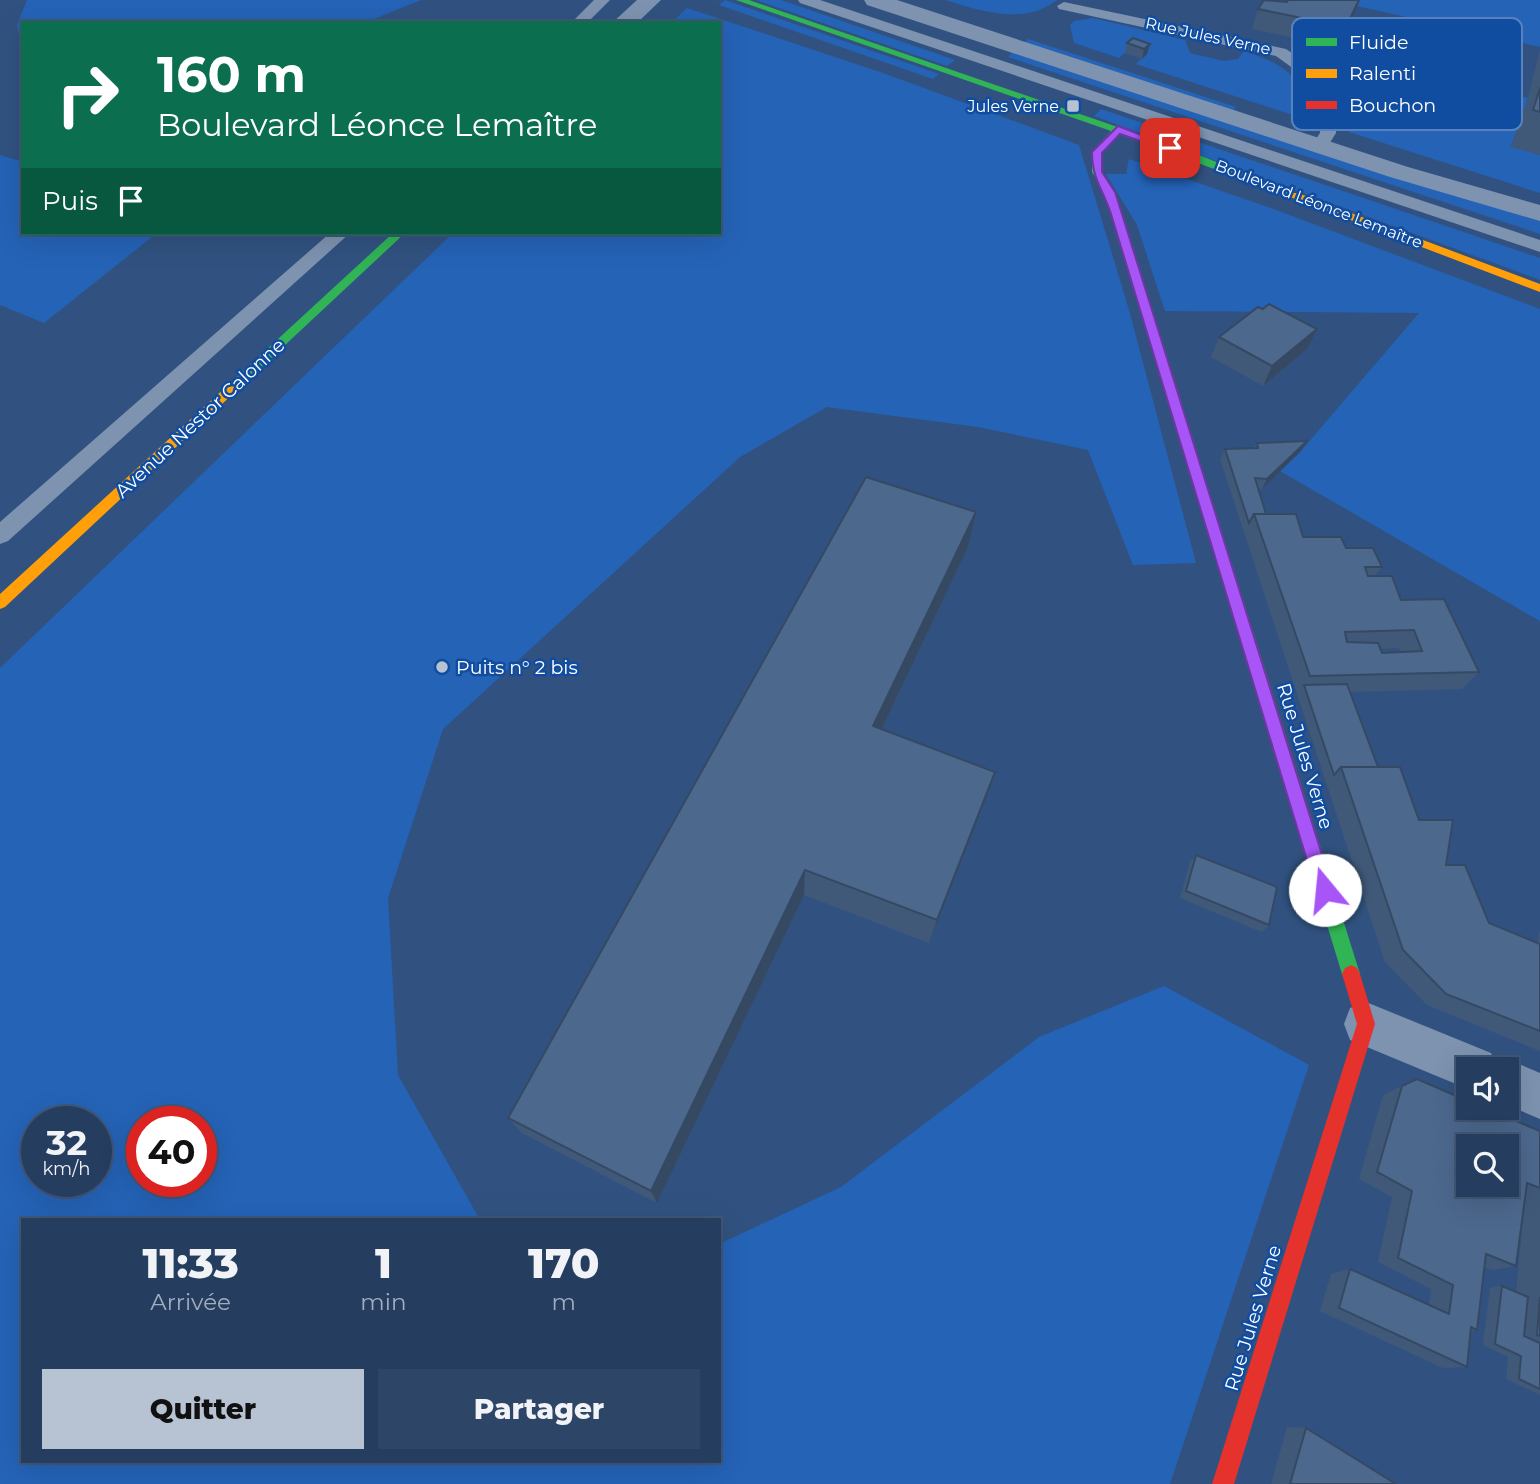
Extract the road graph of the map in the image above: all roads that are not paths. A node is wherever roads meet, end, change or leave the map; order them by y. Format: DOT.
graph roads {
  1 [pos="603,0"];
  2 [pos="650,0"];
  3 [pos="740,0"];
  4 [pos="805,0"];
  5 [pos="875,0"];
  6 [pos="1064,6"];
  7 [pos="580,21"];
  8 [pos="625,21"];
  9 [pos="1292,59"];
  10 [pos="1118,130"];
  11 [pos="1328,130"];
  12 [pos="1320,145"];
  13 [pos="1540,213"];
  14 [pos="339,235"];
  15 [pos="396,235"];
  16 [pos="1540,246"];
  17 [pos="1540,288"];
  18 [pos="0,534"];
  19 [pos="0,603"];
  20 [pos="1366,1024"];
  21 [pos="1456,1061"];
  22 [pos="1519,1087"];
  23 [pos="1540,1096"];
  24 [pos="1223,1484"];
  1 -- 7 [label="lane"];
  2 -- 8 [label="street"];
  3 -- 10 [label="street, Boulevard Léonce Lemaître"];
  4 -- 16 [label="lane"];
  5 -- 12 [label="street"];
  6 -- 9 [label="lane, Rue Jules Verne"];
  10 -- 17 [label="street, Boulevard Léonce Lemaître"];
  10 -- 20 [label="street, Rue Jules Verne"];
  11 -- 12 [label="lane, Rue Jules Verne"];
  12 -- 13 [label="street"];
  14 -- 18 [label="lane"];
  15 -- 19 [label="street, Avenue Nestor Calonne"];
  20 -- 21 [label="street"];
  20 -- 24 [label="street, Rue Jules Verne"];
  22 -- 23 [label="street"];
}
